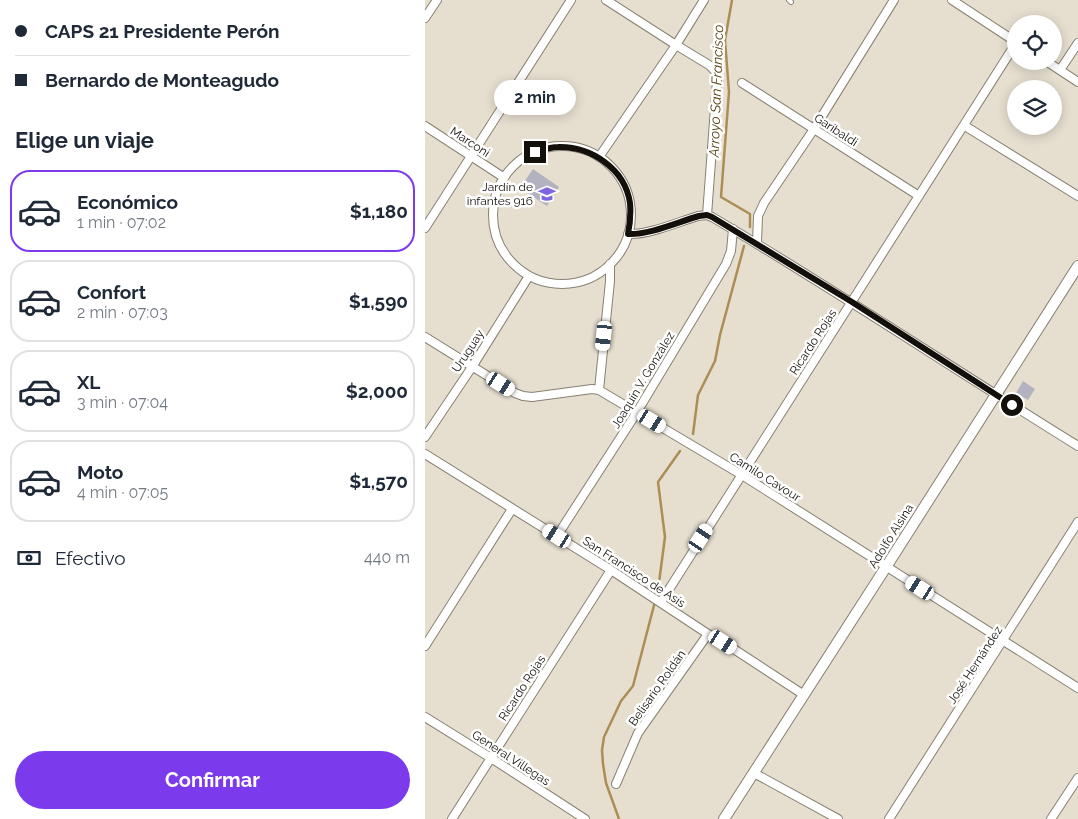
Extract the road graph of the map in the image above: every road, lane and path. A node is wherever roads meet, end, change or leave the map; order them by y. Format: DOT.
graph roads {
  1 [pos="437,0"];
  2 [pos="571,0"];
  3 [pos="606,0"];
  4 [pos="704,0"];
  5 [pos="894,0"];
  6 [pos="952,0"];
  7 [pos="963,3"];
  8 [pos="425,18"];
  9 [pos="1007,36"];
  10 [pos="1078,43"];
  11 [pos="676,45"];
  12 [pos="1007,58"];
  13 [pos="1062,67"];
  14 [pos="1060,70"];
  15 [pos="1078,82"];
  16 [pos="742,83"];
  17 [pos="425,126"];
  18 [pos="965,126"];
  19 [pos="814,129"];
  20 [pos="471,156"];
  21 [pos="599,157"];
  22 [pos="503,177"];
  23 [pos="919,196"];
  24 [pos="1078,196"];
  25 [pos="707,215"];
  26 [pos="425,228"];
  27 [pos="733,229"];
  28 [pos="628,234"];
  29 [pos="757,243"];
  30 [pos="610,264"];
  31 [pos="1078,266"];
  32 [pos="529,276"];
  33 [pos="852,302"];
  34 [pos="425,337"];
  35 [pos="472,367"];
  36 [pos="599,390"];
  37 [pos="996,395"];
  38 [pos="637,412"];
  39 [pos="425,438"];
  40 [pos="1078,446"];
  41 [pos="425,454"];
  42 [pos="742,475"];
  43 [pos="512,509"];
  44 [pos="1078,522"];
  45 [pos="557,536"];
  46 [pos="886,567"];
  47 [pos="611,570"];
  48 [pos="660,601"];
  49 [pos="708,634"];
  50 [pos="1004,640"];
  51 [pos="425,646"];
  52 [pos="1078,688"];
  53 [pos="804,695"];
  54 [pos="425,717"];
  55 [pos="491,758"];
  56 [pos="754,773"];
  57 [pos="1078,778"];
  58 [pos="616,784"];
  59 [pos="452,819"];
  60 [pos="585,819"];
  61 [pos="724,819"];
  62 [pos="837,819"];
  63 [pos="889,819"];
  64 [pos="1051,819"];
  1 -- 8 [label="street"];
  2 -- 20 [label="street"];
  3 -- 11 [label="street"];
  4 -- 11 [label="street"];
  5 -- 19 [label="street"];
  6 -- 7 [label="street"];
  7 -- 9 [label="street"];
  10 -- 13 [label="street"];
  11 -- 21 [label="street"];
  11 -- 25 [label="street"];
  12 -- 18 [label="street, Ricardo Rojas"];
  14 -- 15 [label="street"];
  16 -- 19 [label="street, Garibaldi"];
  17 -- 20 [label="street, Marconi"];
  18 -- 23 [label="street, Ricardo Rojas"];
  18 -- 24 [label="street"];
  19 -- 23 [label="street, Garibaldi"];
  19 -- 29 [label="street"];
  20 -- 22 [label="street, Marconi"];
  20 -- 26 [label="street"];
  21 -- 22 [label="street"];
  21 -- 28 [label="street"];
  22 -- 32 [label="street"];
  23 -- 33 [label="street, Ricardo Rojas"];
  25 -- 27 [label="street"];
  25 -- 28 [label="street"];
  27 -- 29 [label="street"];
  27 -- 38 [label="street, Joaquín V. González"];
  28 -- 30 [label="street"];
  29 -- 33 [label="street"];
  30 -- 32 [label="street"];
  30 -- 36 [label="street"];
  31 -- 37 [label="street, Adolfo Alsina"];
  32 -- 35 [label="street, Uruguay"];
  33 -- 37 [label="street"];
  33 -- 42 [label="street, Ricardo Rojas"];
  34 -- 35 [label="street"];
  35 -- 36 [label="street"];
  35 -- 39 [label="street, Uruguay"];
  36 -- 38 [label="street, Camilo Cavour"];
  37 -- 40 [label="street"];
  37 -- 46 [label="street, Adolfo Alsina"];
  38 -- 42 [label="street, Camilo Cavour"];
  38 -- 45 [label="street, Joaquín V. González"];
  41 -- 43 [label="street, San Francisco de Asís"];
  42 -- 46 [label="street, Camilo Cavour"];
  42 -- 48 [label="street, Ricardo Rojas"];
  43 -- 45 [label="street, San Francisco de Asís"];
  43 -- 51 [label="street"];
  44 -- 50 [label="street, José Hernández"];
  45 -- 47 [label="street, San Francisco de Asís"];
  46 -- 50 [label="street, Camilo Cavour"];
  46 -- 53 [label="street, Adolfo Alsina"];
  47 -- 48 [label="street, San Francisco de Asís"];
  47 -- 55 [label="street, Ricardo Rojas"];
  48 -- 49 [label="street, San Francisco de Asís"];
  49 -- 53 [label="street, San Francisco de Asís"];
  49 -- 58 [label="street, Belisario Roldán"];
  50 -- 52 [label="street, Camilo Cavour"];
  50 -- 63 [label="street, José Hernández"];
  53 -- 56 [label="street, Adolfo Alsina"];
  54 -- 55 [label="street, General Villegas"];
  55 -- 59 [label="street, Ricardo Rojas"];
  55 -- 60 [label="street, General Villegas"];
  56 -- 61 [label="street, Adolfo Alsina"];
  56 -- 62 [label="street"];
  57 -- 64 [label="street"];
}
